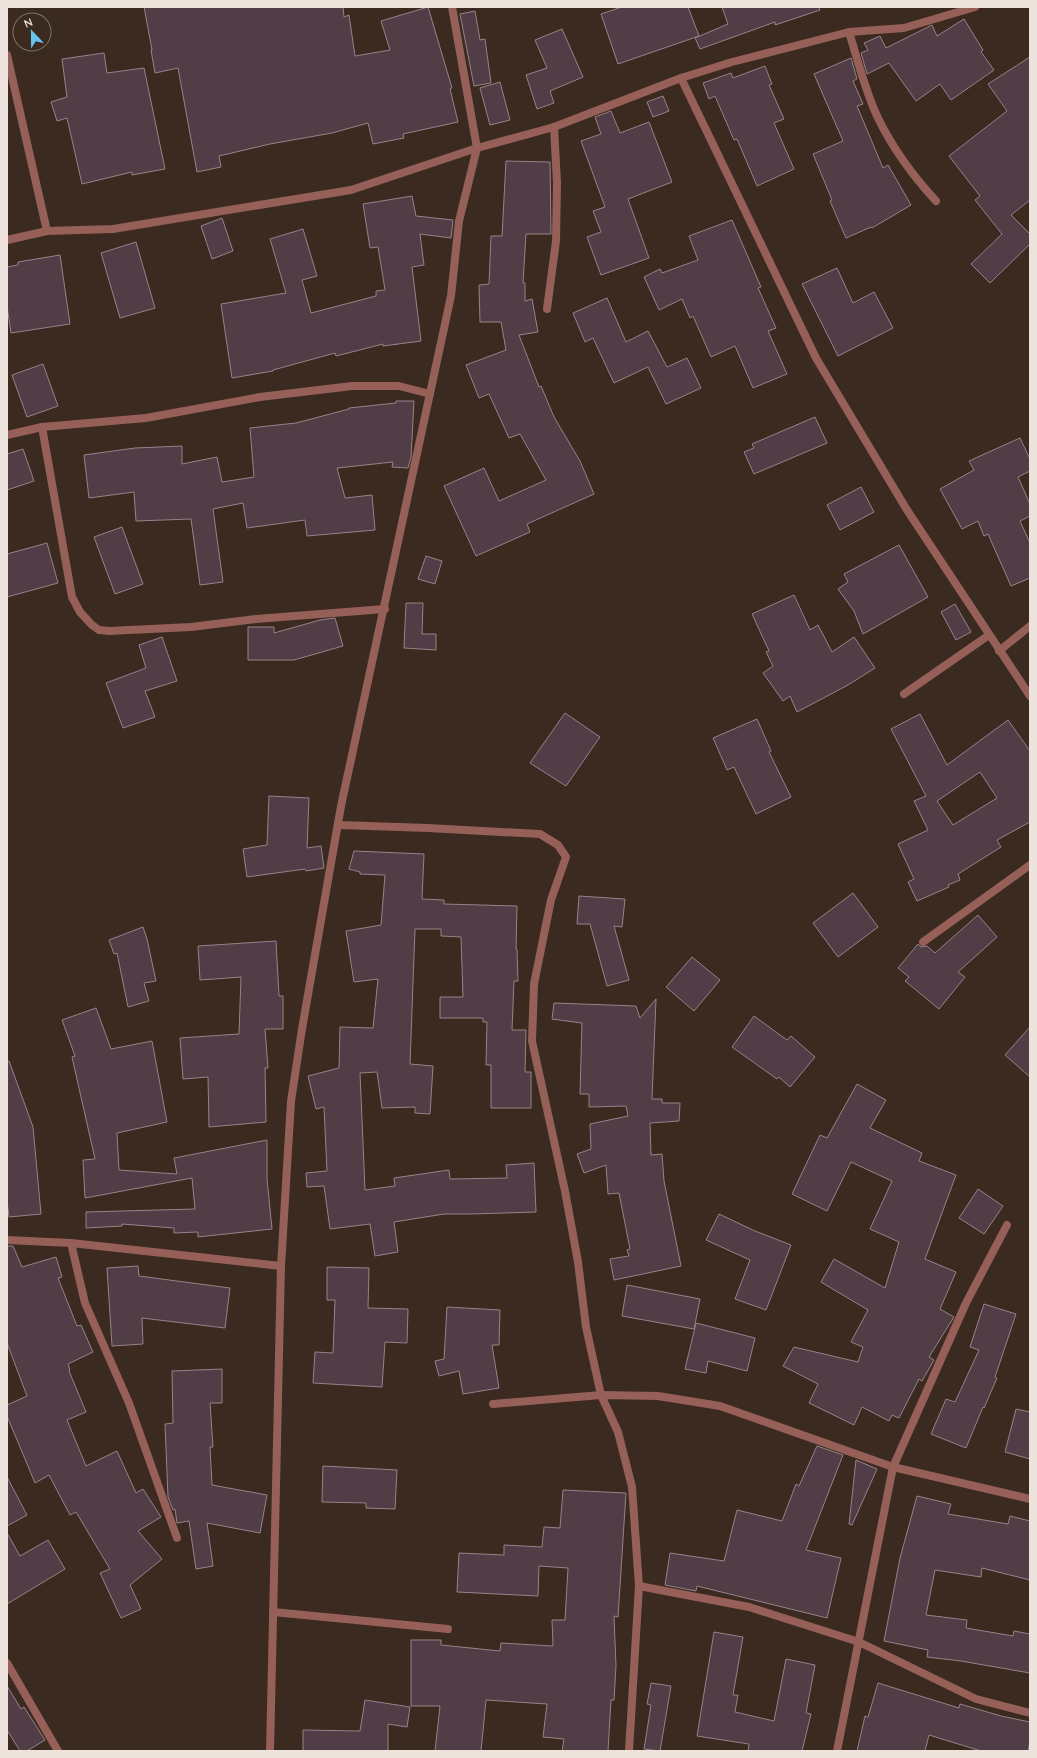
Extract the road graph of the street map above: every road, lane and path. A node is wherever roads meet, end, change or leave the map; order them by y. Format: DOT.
graph roads {
  1 [pos="452,7"];
  2 [pos="975,7"];
  3 [pos="849,32"];
  4 [pos="7,55"];
  5 [pos="680,78"];
  6 [pos="554,127"];
  7 [pos="477,148"];
  8 [pos="936,201"];
  9 [pos="47,232"];
  10 [pos="7,240"];
  11 [pos="548,309"];
  12 [pos="430,394"];
  13 [pos="42,427"];
  14 [pos="7,435"];
  15 [pos="385,609"];
  16 [pos="1030,626"];
  17 [pos="990,635"];
  18 [pos="999,651"];
  19 [pos="904,694"];
  20 [pos="1030,696"];
  21 [pos="339,825"];
  22 [pos="1030,865"];
  23 [pos="924,942"];
  24 [pos="1007,1225"];
  25 [pos="7,1240"];
  26 [pos="71,1244"];
  27 [pos="281,1266"];
  28 [pos="601,1395"];
  29 [pos="493,1404"];
  30 [pos="893,1467"];
  31 [pos="1030,1499"];
  32 [pos="176,1538"];
  33 [pos="639,1586"];
  34 [pos="273,1612"];
  35 [pos="448,1629"];
  36 [pos="859,1642"];
  37 [pos="7,1663"];
  38 [pos="1030,1712"];
  39 [pos="58,1751"];
  40 [pos="270,1751"];
  41 [pos="629,1751"];
  42 [pos="836,1751"];
  1 -- 7 [label="street"];
  2 -- 3 [label="street"];
  3 -- 5 [label="street"];
  3 -- 8 [label="street"];
  4 -- 9 [label="street"];
  5 -- 6 [label="street"];
  5 -- 17 [label="street"];
  6 -- 7 [label="street"];
  6 -- 11 [label="street"];
  7 -- 9 [label="street"];
  7 -- 12 [label="street"];
  9 -- 10 [label="street"];
  12 -- 13 [label="street"];
  12 -- 15 [label="street"];
  13 -- 14 [label="street"];
  13 -- 15 [label="street"];
  15 -- 21 [label="street"];
  16 -- 18 [label="street"];
  17 -- 18 [label="street"];
  17 -- 19 [label="street"];
  18 -- 20 [label="street"];
  21 -- 27 [label="street"];
  21 -- 28 [label="street"];
  22 -- 23 [label="street"];
  24 -- 30 [label="street"];
  25 -- 26 [label="street"];
  26 -- 27 [label="street"];
  26 -- 32 [label="street"];
  27 -- 34 [label="street"];
  28 -- 29 [label="street"];
  28 -- 30 [label="street"];
  28 -- 33 [label="street"];
  30 -- 31 [label="street"];
  30 -- 36 [label="street"];
  33 -- 36 [label="street"];
  33 -- 41 [label="street"];
  34 -- 35 [label="street"];
  34 -- 40 [label="street"];
  36 -- 38 [label="street"];
  36 -- 42 [label="street"];
  37 -- 39 [label="street"];
}
